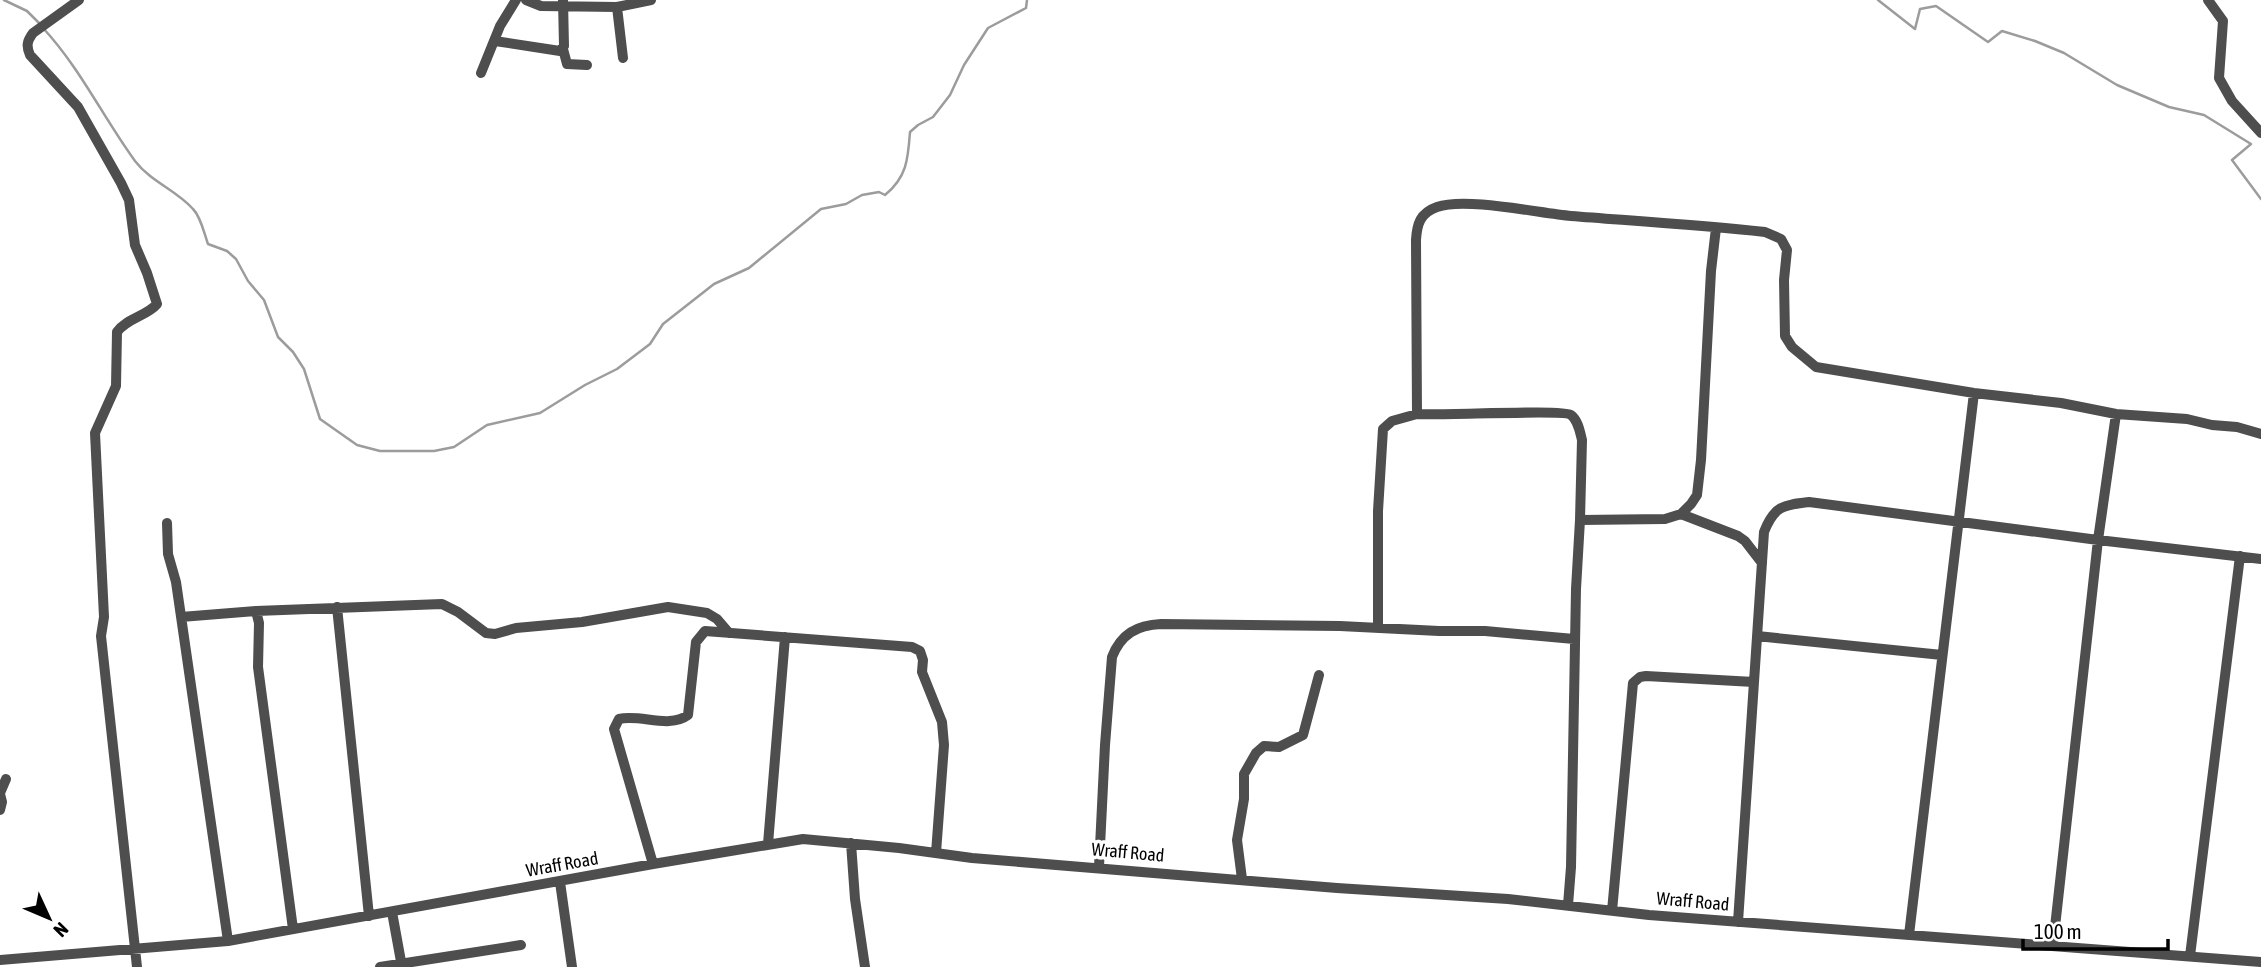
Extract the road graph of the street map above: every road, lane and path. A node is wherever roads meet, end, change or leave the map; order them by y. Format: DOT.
graph roads {
  1 [pos="79,0"];
  2 [pos="516,0"];
  3 [pos="526,0"];
  4 [pos="651,0"];
  5 [pos="2208,0"];
  6 [pos="563,3"];
  7 [pos="617,7"];
  8 [pos="495,41"];
  9 [pos="563,49"];
  10 [pos="623,58"];
  11 [pos="587,65"];
  12 [pos="481,73"];
  13 [pos="2261,132"];
  14 [pos="1716,228"];
  15 [pos="1974,393"];
  16 [pos="1417,414"];
  17 [pos="2116,414"];
  18 [pos="2261,434"];
  19 [pos="1693,501"];
  20 [pos="1681,514"];
  21 [pos="1580,520"];
  22 [pos="1699,520"];
  23 [pos="1958,520"];
  24 [pos="167,523"];
  25 [pos="2098,540"];
  26 [pos="2240,556"];
  27 [pos="2261,559"];
  28 [pos="1762,563"];
  29 [pos="337,607"];
  30 [pos="256,611"];
  31 [pos="181,617"];
  32 [pos="1378,627"];
  33 [pos="729,633"];
  34 [pos="1757,636"];
  35 [pos="785,637"];
  36 [pos="1574,639"];
  37 [pos="1942,654"];
  38 [pos="1318,675"];
  39 [pos="1754,681"];
  40 [pos="6,779"];
  41 [pos="0,793"];
  42 [pos="0,810"];
  43 [pos="851,843"];
  44 [pos="768,844"];
  45 [pos="936,853"];
  46 [pos="653,864"];
  47 [pos="1099,867"];
  48 [pos="1242,879"];
  49 [pos="560,882"];
  50 [pos="1568,905"];
  51 [pos="1612,911"];
  52 [pos="392,912"];
  53 [pos="369,916"];
  54 [pos="1738,922"];
  55 [pos="293,929"];
  56 [pos="1909,935"];
  57 [pos="228,940"];
  58 [pos="521,945"];
  59 [pos="2053,945"];
  60 [pos="134,950"];
  61 [pos="0,960"];
  62 [pos="2194,960"];
  63 [pos="2261,962"];
  64 [pos="14,963"];
  65 [pos="402,965"];
  66 [pos="137,967"];
  67 [pos="380,967"];
  68 [pos="572,967"];
  69 [pos="865,967"];
  1 -- 60 [label="street"];
  2 -- 8 [label="street"];
  3 -- 6 [label="street"];
  4 -- 7 [label="street"];
  5 -- 13 [label="street"];
  6 -- 7 [label="street"];
  6 -- 9 [label="street"];
  7 -- 10 [label="street"];
  8 -- 9 [label="street"];
  8 -- 12 [label="street"];
  9 -- 11 [label="street"];
  14 -- 15 [label="street"];
  14 -- 16 [label="street"];
  14 -- 19 [label="street"];
  15 -- 17 [label="street"];
  15 -- 23 [label="street"];
  16 -- 21 [label="street"];
  16 -- 32 [label="street"];
  17 -- 18 [label="street"];
  17 -- 25 [label="street"];
  19 -- 20 [label="street"];
  19 -- 22 [label="street"];
  20 -- 21 [label="street"];
  20 -- 22 [label="street"];
  21 -- 36 [label="street"];
  22 -- 28 [label="street"];
  23 -- 25 [label="street"];
  23 -- 28 [label="street"];
  23 -- 37 [label="street"];
  24 -- 31 [label="street"];
  25 -- 26 [label="street"];
  25 -- 59 [label="street"];
  26 -- 27 [label="street"];
  26 -- 62 [label="street"];
  28 -- 34 [label="street"];
  29 -- 30 [label="street"];
  29 -- 33 [label="street"];
  29 -- 53 [label="street"];
  30 -- 31 [label="street"];
  30 -- 55 [label="street"];
  31 -- 57 [label="street"];
  32 -- 36 [label="street"];
  32 -- 47 [label="street"];
  33 -- 35 [label="street"];
  33 -- 46 [label="street"];
  34 -- 37 [label="street"];
  34 -- 39 [label="street"];
  35 -- 44 [label="street"];
  35 -- 45 [label="street"];
  36 -- 50 [label="street"];
  37 -- 56 [label="street"];
  38 -- 48 [label="street"];
  39 -- 51 [label="street"];
  39 -- 54 [label="street"];
  40 -- 41 [label="street"];
  41 -- 42 [label="street"];
  43 -- 44 [label="street, Wraff Road"];
  43 -- 45 [label="street, Wraff Road"];
  43 -- 69 [label="street"];
  44 -- 46 [label="street, Wraff Road"];
  45 -- 47 [label="street, Wraff Road"];
  46 -- 49 [label="street, Wraff Road"];
  47 -- 48 [label="street, Wraff Road"];
  48 -- 50 [label="street, Wraff Road"];
  49 -- 52 [label="street, Wraff Road"];
  49 -- 68 [label="street"];
  50 -- 51 [label="street, Wraff Road"];
  51 -- 54 [label="street, Wraff Road"];
  52 -- 53 [label="street, Wraff Road"];
  52 -- 65 [label="street"];
  53 -- 55 [label="street, Wraff Road"];
  54 -- 56 [label="street, Wraff Road"];
  55 -- 57 [label="street, Wraff Road"];
  56 -- 59 [label="street, Wraff Road"];
  57 -- 60 [label="street, Wraff Road"];
  58 -- 65 [label="street"];
  59 -- 62 [label="street, Wraff Road"];
  60 -- 64 [label="street, Wraff Road"];
  60 -- 66 [label="street"];
  61 -- 64 [label="street, Wraff Road"];
  62 -- 63 [label="street, Wraff Road"];
  65 -- 67 [label="street"];
}
